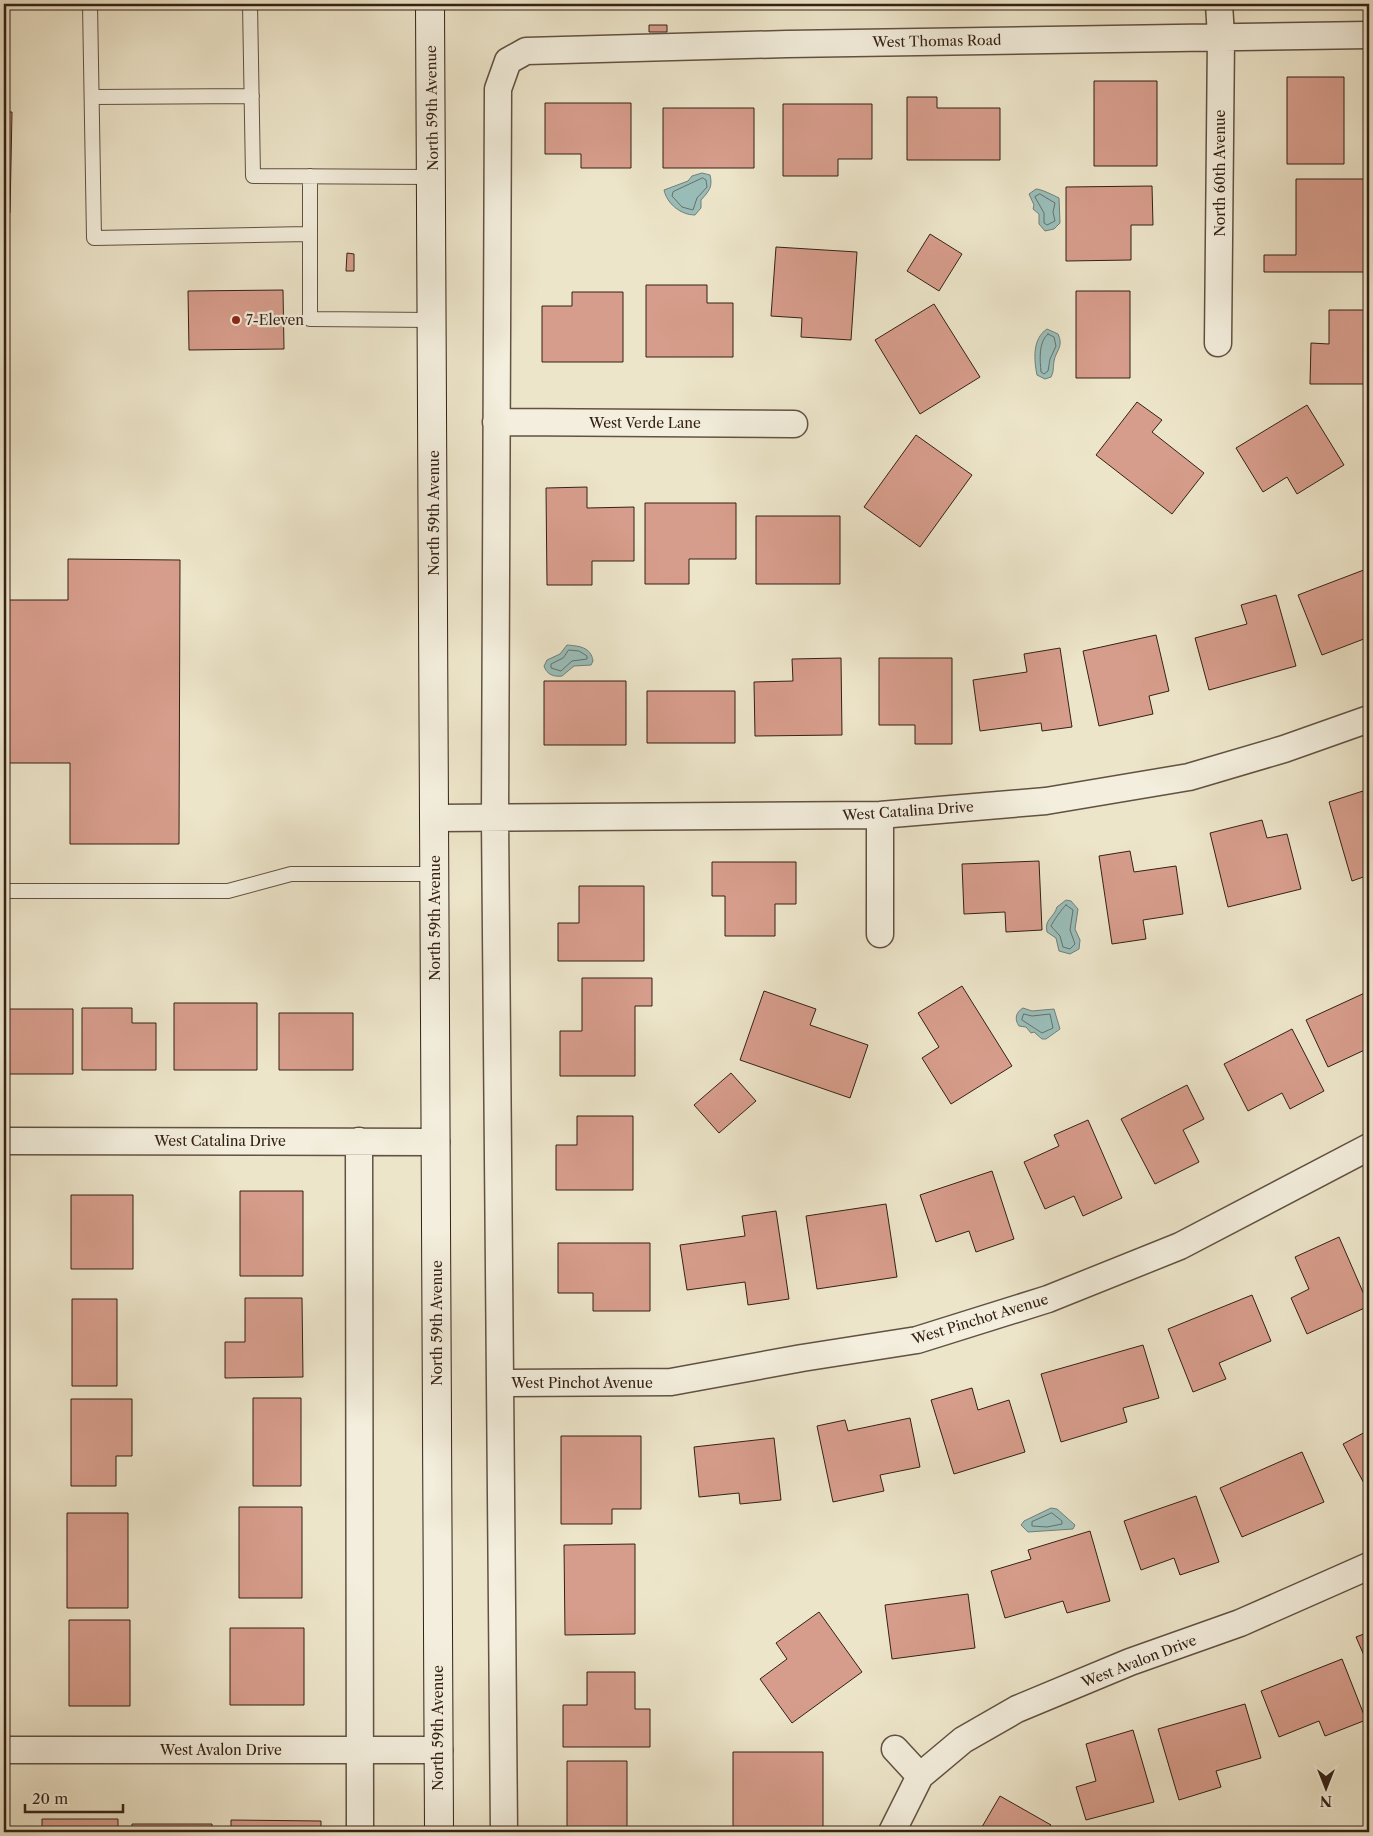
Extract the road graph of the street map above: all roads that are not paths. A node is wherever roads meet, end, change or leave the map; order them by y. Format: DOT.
graph roads {
  1 [pos="90,4"];
  2 [pos="250,4"];
  3 [pos="430,4"];
  4 [pos="1219,4"];
  5 [pos="1369,35"];
  6 [pos="1221,36"];
  7 [pos="252,96"];
  8 [pos="92,97"];
  9 [pos="310,176"];
  10 [pos="432,177"];
  11 [pos="308,234"];
  12 [pos="433,320"];
  13 [pos="1218,343"];
  14 [pos="496,422"];
  15 [pos="794,424"];
  16 [pos="1369,719"];
  17 [pos="880,815"];
  18 [pos="435,818"];
  19 [pos="495,819"];
  20 [pos="436,874"];
  21 [pos="4,891"];
  22 [pos="880,934"];
  23 [pos="4,1140"];
  24 [pos="359,1140"];
  25 [pos="436,1142"];
  26 [pos="1369,1147"];
  27 [pos="501,1383"];
  28 [pos="1369,1566"];
  29 [pos="894,1749"];
  30 [pos="4,1750"];
  31 [pos="360,1750"];
  32 [pos="439,1750"];
  33 [pos="920,1776"];
  34 [pos="360,1832"];
  35 [pos="439,1832"];
  36 [pos="504,1832"];
  37 [pos="892,1832"];
  1 -- 8 [label="lane"];
  2 -- 7 [label="lane"];
  3 -- 10 [label="main road, North 59th Avenue"];
  4 -- 6 [label="street, North 60th Avenue"];
  5 -- 6 [label="street, West Thomas Road"];
  6 -- 13 [label="street, North 60th Avenue"];
  6 -- 14 [label="street, West Thomas Road"];
  7 -- 8 [label="lane"];
  7 -- 9 [label="lane"];
  8 -- 11 [label="lane"];
  9 -- 10 [label="lane"];
  9 -- 11 [label="lane"];
  10 -- 12 [label="main road, North 59th Avenue"];
  11 -- 12 [label="lane"];
  12 -- 18 [label="main road, North 59th Avenue"];
  14 -- 15 [label="street, West Verde Lane"];
  14 -- 19 [label="street"];
  16 -- 17 [label="street, West Catalina Drive"];
  17 -- 19 [label="street, West Catalina Drive"];
  17 -- 22 [label="street"];
  18 -- 19 [label="street, West Catalina Drive"];
  18 -- 20 [label="main road, North 59th Avenue"];
  19 -- 27 [label="street"];
  20 -- 21 [label="lane"];
  20 -- 25 [label="main road, North 59th Avenue"];
  23 -- 24 [label="street, West Catalina Drive"];
  24 -- 25 [label="street, West Catalina Drive"];
  24 -- 31 [label="street"];
  25 -- 32 [label="main road, North 59th Avenue"];
  26 -- 27 [label="street, West Pinchot Avenue"];
  27 -- 36 [label="street"];
  28 -- 33 [label="street, West Avalon Drive"];
  29 -- 33 [label="street"];
  30 -- 31 [label="street, West Avalon Drive"];
  31 -- 32 [label="street, West Avalon Drive"];
  31 -- 34 [label="street"];
  32 -- 35 [label="main road, North 59th Avenue"];
  33 -- 37 [label="street, West Avalon Drive"];
}
